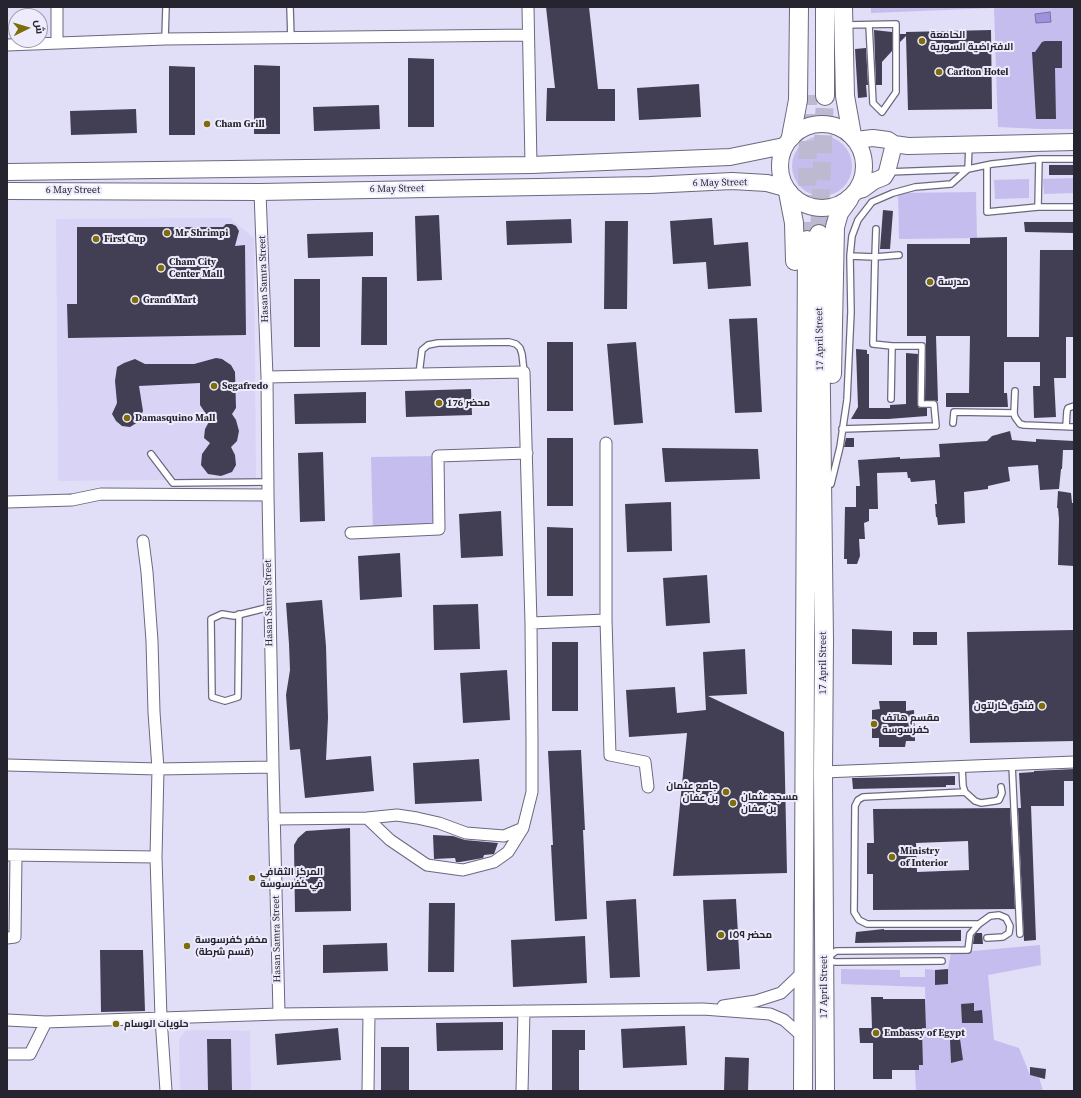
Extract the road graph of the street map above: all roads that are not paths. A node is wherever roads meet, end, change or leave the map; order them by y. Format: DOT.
graph roads {
  1 [pos="57,7"];
  2 [pos="166,7"];
  3 [pos="290,7"];
  4 [pos="528,7"];
  5 [pos="799,7"];
  6 [pos="808,7"];
  7 [pos="825,7"];
  8 [pos="843,7"];
  9 [pos="843,25"];
  10 [pos="869,25"];
  11 [pos="528,35"];
  12 [pos="165,39"];
  13 [pos="291,39"];
  14 [pos="57,43"];
  15 [pos="7,45"];
  16 [pos="853,138"];
  17 [pos="787,142"];
  18 [pos="1074,142"];
  19 [pos="894,144"];
  20 [pos="969,144"];
  21 [pos="1039,159"];
  22 [pos="1074,159"];
  23 [pos="650,160"];
  24 [pos="531,164"];
  25 [pos="987,166"];
  26 [pos="968,169"];
  27 [pos="7,172"];
  28 [pos="887,172"];
  29 [pos="650,185"];
  30 [pos="787,190"];
  31 [pos="7,191"];
  32 [pos="260,192"];
  33 [pos="853,195"];
  34 [pos="1038,207"];
  35 [pos="1074,207"];
  36 [pos="876,229"];
  37 [pos="899,255"];
  38 [pos="850,256"];
  39 [pos="875,257"];
  40 [pos="892,346"];
  41 [pos="524,372"];
  42 [pos="418,374"];
  43 [pos="267,377"];
  44 [pos="1015,391"];
  45 [pos="891,399"];
  46 [pos="1074,406"];
  47 [pos="1014,413"];
  48 [pos="953,423"];
  49 [pos="1066,426"];
  50 [pos="1074,427"];
  51 [pos="842,429"];
  52 [pos="606,444"];
  53 [pos="527,453"];
  54 [pos="151,454"];
  55 [pos="268,482"];
  56 [pos="831,484"];
  57 [pos="268,495"];
  58 [pos="7,502"];
  59 [pos="351,533"];
  60 [pos="143,541"];
  61 [pos="270,607"];
  62 [pos="238,614"];
  63 [pos="606,620"];
  64 [pos="531,623"];
  65 [pos="805,641"];
  66 [pos="824,641"];
  67 [pos="1074,762"];
  68 [pos="7,765"];
  69 [pos="1012,765"];
  70 [pos="272,767"];
  71 [pos="962,767"];
  72 [pos="158,768"];
  73 [pos="823,772"];
  74 [pos="648,787"];
  75 [pos="1001,787"];
  76 [pos="965,792"];
  77 [pos="367,818"];
  78 [pos="274,819"];
  79 [pos="523,828"];
  80 [pos="12,855"];
  81 [pos="156,857"];
  82 [pos="979,924"];
  83 [pos="1020,934"];
  84 [pos="7,938"];
  85 [pos="987,938"];
  86 [pos="829,945"];
  87 [pos="942,961"];
  88 [pos="802,972"];
  89 [pos="703,1010"];
  90 [pos="524,1011"];
  91 [pos="369,1013"];
  92 [pos="279,1014"];
  93 [pos="161,1018"];
  94 [pos="7,1020"];
  95 [pos="46,1022"];
  96 [pos="803,1037"];
  97 [pos="7,1054"];
  98 [pos="166,1091"];
  99 [pos="368,1091"];
  100 [pos="522,1091"];
  101 [pos="803,1091"];
  102 [pos="825,1091"];
  1 -- 14 [label="street"];
  2 -- 12 [label="lane"];
  3 -- 13 [label="lane"];
  4 -- 11 [label="street"];
  5 -- 17 [label="main road"];
  6 -- 7 [label="main road"];
  8 -- 9 [label="main road"];
  9 -- 10 [label="lane"];
  9 -- 16 [label="main road"];
  10 -- 10 [label="lane"];
  11 -- 13 [label="street"];
  11 -- 24 [label="street"];
  12 -- 13 [label="street"];
  12 -- 14 [label="street"];
  14 -- 15 [label="street"];
  16 -- 17 [label="main road"];
  16 -- 19 [label="main road"];
  16 -- 33 [label="main road"];
  17 -- 23 [label="main road, 6 May Street"];
  17 -- 30 [label="main road"];
  18 -- 20 [label="main road"];
  19 -- 20 [label="main road"];
  19 -- 28 [label="main road"];
  20 -- 26 [label="lane"];
  21 -- 22 [label="lane"];
  21 -- 25 [label="lane"];
  21 -- 34 [label="lane"];
  23 -- 24 [label="main road, 6 May Street"];
  23 -- 29 [label="main road"];
  24 -- 27 [label="main road, 6 May Street"];
  25 -- 26 [label="lane"];
  25 -- 34 [label="lane"];
  26 -- 28 [label="lane"];
  26 -- 38 [label="lane"];
  28 -- 33 [label="main road"];
  29 -- 30 [label="main road, 6 May Street"];
  29 -- 32 [label="main road, 6 May Street"];
  30 -- 33 [label="main road"];
  30 -- 65 [label="main road"];
  31 -- 32 [label="main road, 6 May Street"];
  32 -- 43 [label="street, Hasan Samra Street"];
  33 -- 56 [label="main road"];
  34 -- 35 [label="lane"];
  36 -- 39 [label="lane"];
  37 -- 39 [label="lane"];
  38 -- 39 [label="lane"];
  38 -- 51 [label="lane"];
  39 -- 40 [label="lane"];
  40 -- 45 [label="lane"];
  40 -- 51 [label="lane"];
  41 -- 42 [label="street"];
  41 -- 42 [label="lane"];
  41 -- 53 [label="street"];
  42 -- 43 [label="street"];
  43 -- 55 [label="street, Hasan Samra Street"];
  44 -- 47 [label="lane"];
  46 -- 49 [label="lane"];
  47 -- 48 [label="lane"];
  47 -- 49 [label="lane"];
  49 -- 50 [label="lane"];
  51 -- 56 [label="lane"];
  52 -- 63 [label="street"];
  53 -- 59 [label="street"];
  53 -- 64 [label="street"];
  54 -- 55 [label="lane"];
  55 -- 57 [label="street, Hasan Samra Street"];
  56 -- 66 [label="main road"];
  57 -- 58 [label="street"];
  57 -- 61 [label="street, Hasan Samra Street"];
  60 -- 72 [label="street"];
  61 -- 62 [label="lane"];
  61 -- 70 [label="street, Hasan Samra Street"];
  62 -- 62 [label="lane"];
  63 -- 64 [label="street"];
  63 -- 74 [label="street"];
  64 -- 79 [label="street"];
  65 -- 66 [label="main road, 17 April Street"];
  65 -- 88 [label="main road, 17 April Street"];
  66 -- 73 [label="main road, 17 April Street"];
  67 -- 69 [label="street"];
  68 -- 72 [label="street"];
  69 -- 71 [label="street"];
  69 -- 83 [label="lane"];
  70 -- 72 [label="street"];
  70 -- 78 [label="street, Hasan Samra Street"];
  71 -- 73 [label="street"];
  71 -- 76 [label="lane"];
  72 -- 81 [label="street"];
  73 -- 86 [label="main road, 17 April Street"];
  75 -- 76 [label="lane"];
  76 -- 82 [label="lane"];
  77 -- 78 [label="street"];
  77 -- 79 [label="street"];
  77 -- 79 [label="street"];
  78 -- 92 [label="street, Hasan Samra Street"];
  80 -- 81 [label="street"];
  80 -- 84 [label="street"];
  81 -- 93 [label="street"];
  82 -- 85 [label="lane"];
  82 -- 86 [label="lane"];
  86 -- 87 [label="lane"];
  86 -- 102 [label="main road, 17 April Street"];
  88 -- 89 [label="street"];
  88 -- 96 [label="main road, 17 April Street"];
  89 -- 90 [label="street"];
  89 -- 96 [label="street"];
  90 -- 91 [label="street"];
  90 -- 100 [label="street"];
  91 -- 92 [label="street"];
  91 -- 99 [label="street"];
  92 -- 93 [label="street"];
  93 -- 95 [label="street"];
  93 -- 98 [label="street"];
  94 -- 95 [label="street"];
  95 -- 97 [label="street"];
  96 -- 101 [label="main road, 17 April Street"];
}
